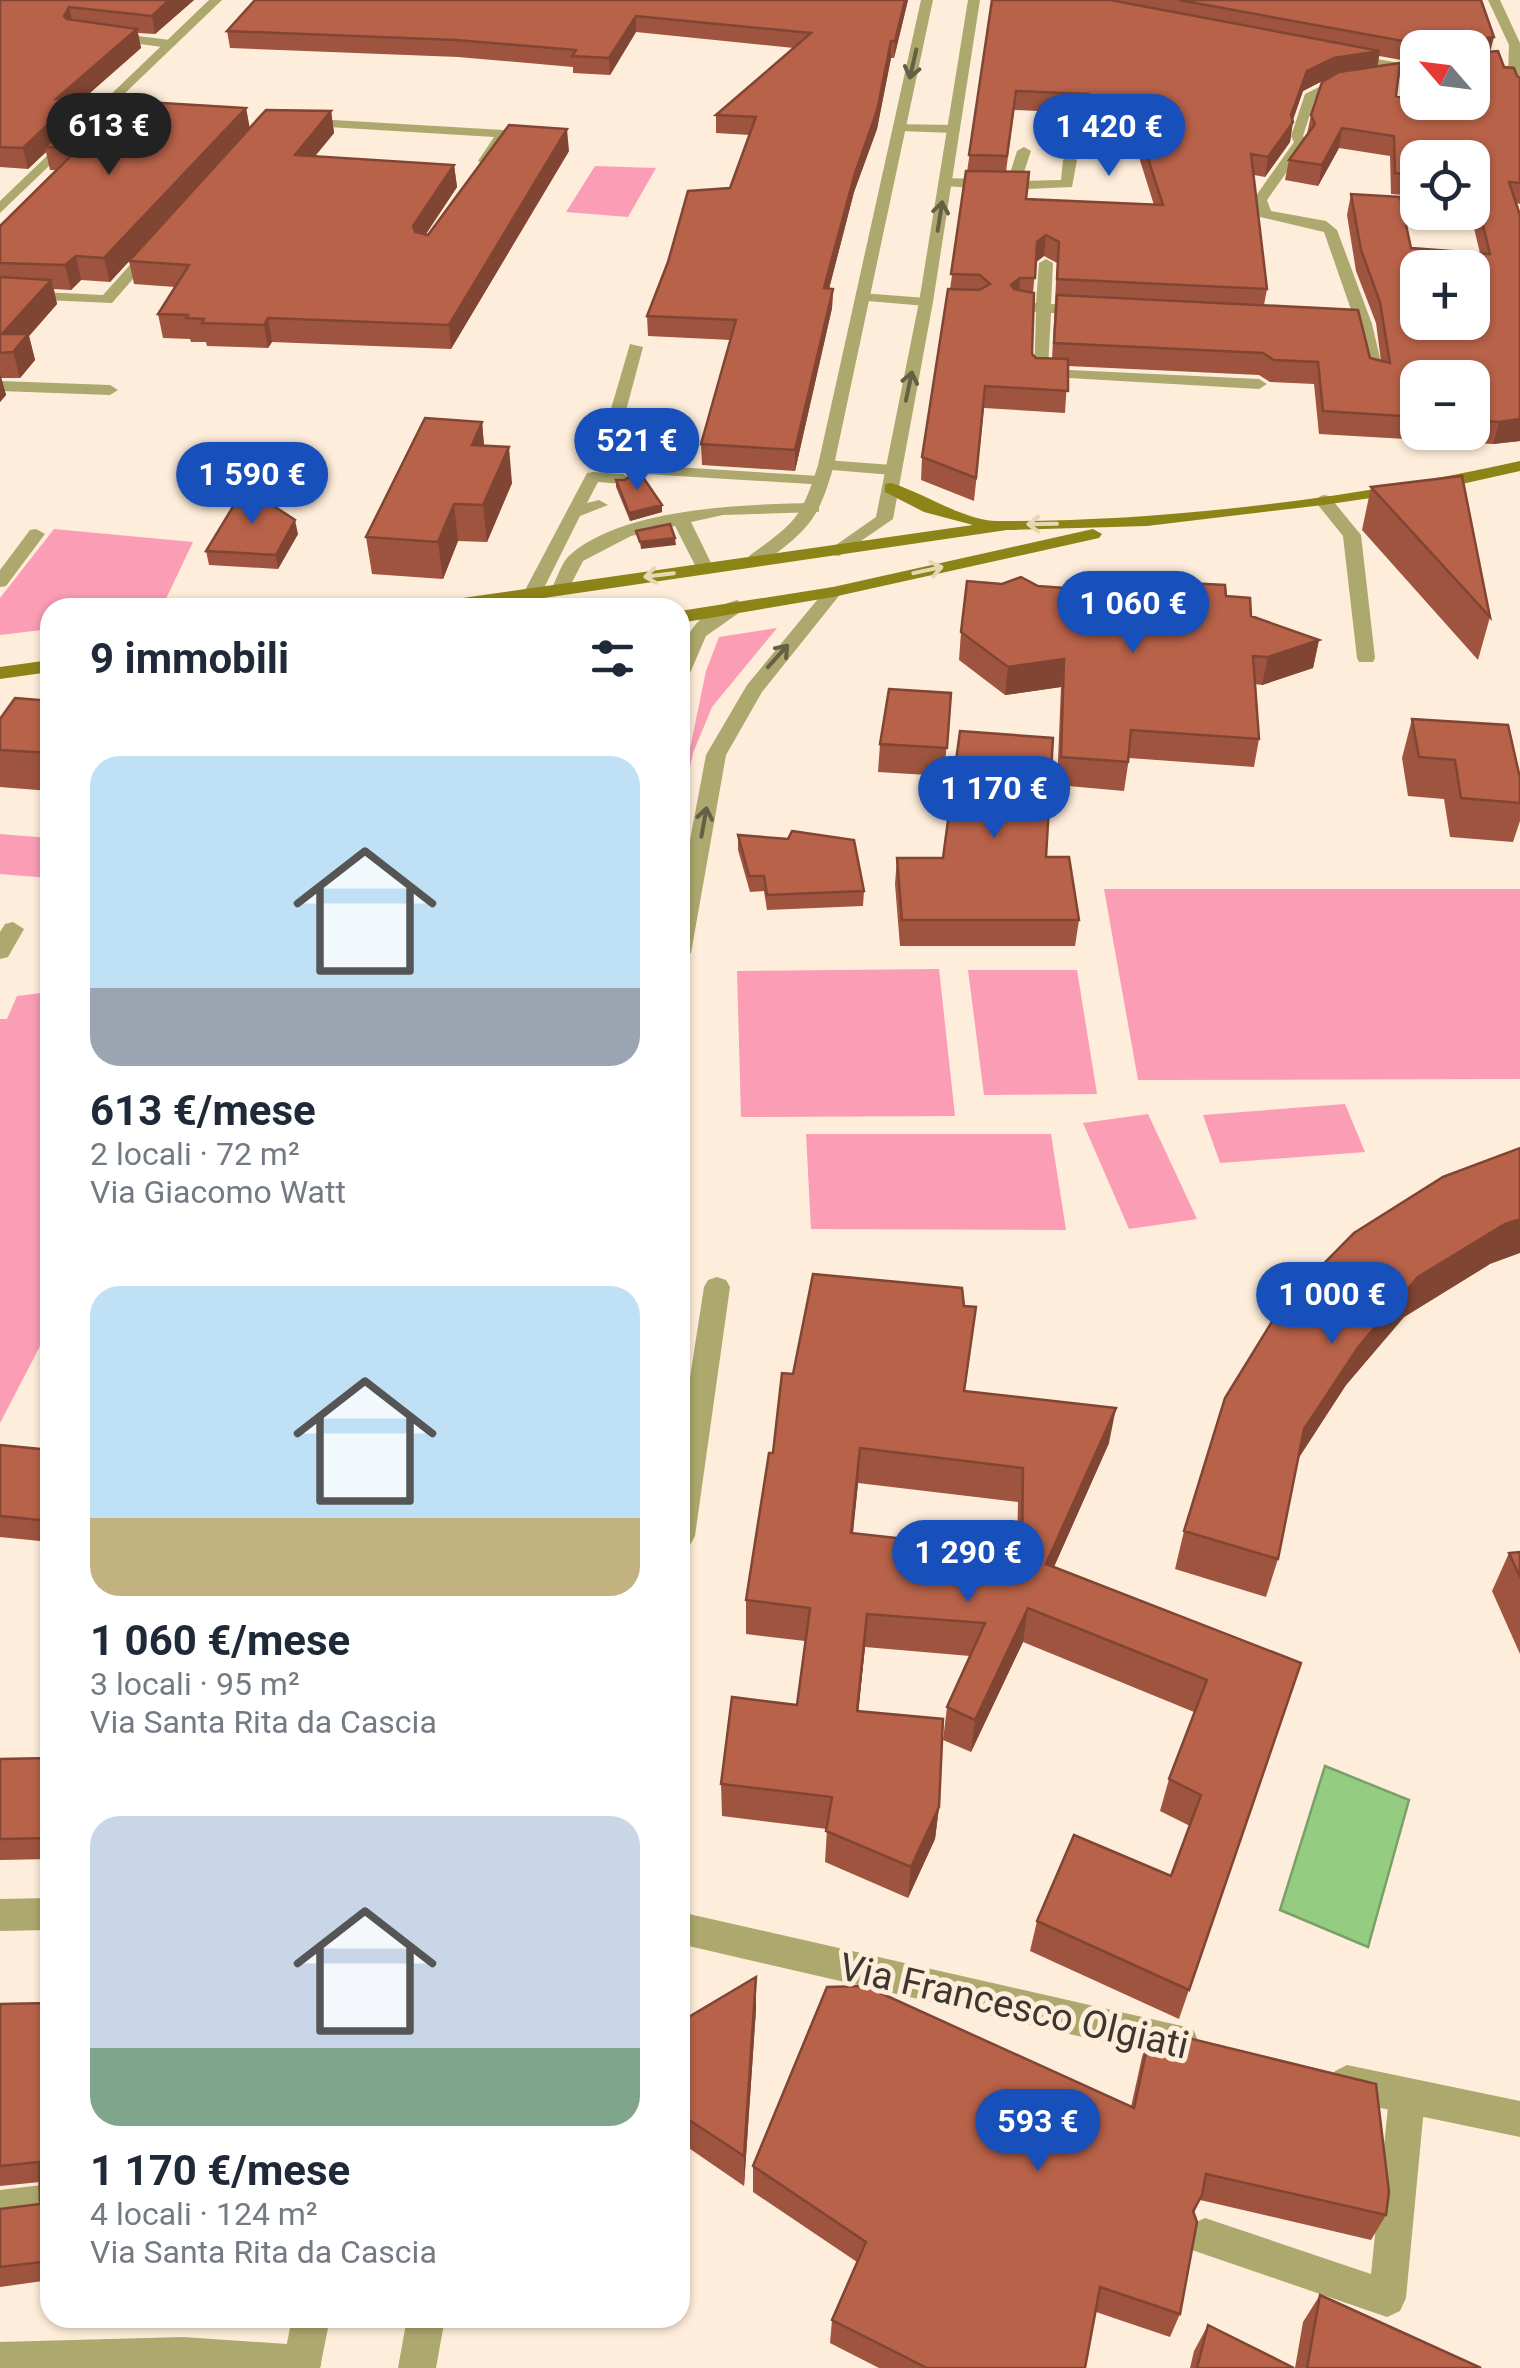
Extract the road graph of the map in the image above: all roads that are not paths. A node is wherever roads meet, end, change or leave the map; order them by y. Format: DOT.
graph roads {
  1 [pos="216,0"];
  2 [pos="927,0"];
  3 [pos="1494,0"];
  4 [pos="990,1"];
  5 [pos="974,3"];
  6 [pos="94,34"];
  7 [pos="170,44"];
  8 [pos="1339,56"];
  9 [pos="1511,61"];
  10 [pos="1400,67"];
  11 [pos="1399,74"];
  12 [pos="1520,92"];
  13 [pos="288,121"];
  14 [pos="899,127"];
  15 [pos="954,129"];
  16 [pos="1024,151"];
  17 [pos="1070,160"];
  18 [pos="474,178"];
  19 [pos="945,182"];
  20 [pos="1002,186"];
  21 [pos="0,209"];
  22 [pos="169,230"];
  23 [pos="1046,262"];
  24 [pos="0,294"];
  25 [pos="861,297"];
  26 [pos="934,302"];
  27 [pos="1020,307"];
  28 [pos="1044,308"];
  29 [pos="1100,310"];
  30 [pos="1346,323"];
  31 [pos="1364,324"];
  32 [pos="634,348"];
  33 [pos="1377,379"];
  34 [pos="1259,384"];
  35 [pos="0,386"];
  36 [pos="110,390"];
  37 [pos="1520,466"];
  38 [pos="1520,478"];
  39 [pos="891,479"];
  40 [pos="672,481"];
  41 [pos="1453,481"];
  42 [pos="819,486"];
  43 [pos="648,489"];
  44 [pos="1323,500"];
  45 [pos="599,504"];
  46 [pos="573,513"];
  47 [pos="682,522"];
  48 [pos="1147,522"];
  49 [pos="1008,525"];
  50 [pos="36,534"];
  51 [pos="839,551"];
  52 [pos="755,560"];
  53 [pos="705,568"];
  54 [pos="0,582"];
  55 [pos="560,588"];
  56 [pos="533,592"];
  57 [pos="739,592"];
  58 [pos="834,592"];
  59 [pos="496,598"];
  60 [pos="690,614"];
  61 [pos="690,644"];
  62 [pos="1366,658"];
  63 [pos="40,667"];
  64 [pos="0,673"];
  65 [pos="690,897"];
  66 [pos="12,928"];
  67 [pos="0,952"];
  68 [pos="717,1287"];
  69 [pos="690,1469"];
  70 [pos="40,1914"];
  71 [pos="0,1915"];
  72 [pos="690,1930"];
  73 [pos="1217,2052"];
  74 [pos="1312,2074"];
  75 [pos="1407,2097"];
  76 [pos="1520,2119"];
  77 [pos="40,2203"];
  78 [pos="0,2208"];
  79 [pos="1204,2237"];
  80 [pos="310,2328"];
  81 [pos="424,2328"];
  82 [pos="0,2361"];
  83 [pos="39,2363"];
  84 [pos="301,2366"];
  85 [pos="417,2368"];
  1 -- 7 [label="street"];
  2 -- 14 [label="street, one-way"];
  3 -- 9 [label="street"];
  4 -- 5 [label="street"];
  5 -- 15 [label="street"];
  6 -- 7 [label="street"];
  7 -- 21 [label="street"];
  8 -- 10 [label="street"];
  9 -- 12 [label="street"];
  11 -- 31 [label="street"];
  13 -- 18 [label="street"];
  14 -- 15 [label="street"];
  14 -- 25 [label="street"];
  15 -- 19 [label="street"];
  16 -- 20 [label="street"];
  17 -- 20 [label="street"];
  19 -- 20 [label="street"];
  26 -- 19 [label="street, one-way"];
  22 -- 24 [label="street"];
  23 -- 28 [label="street"];
  25 -- 26 [label="street"];
  25 -- 42 [label="street"];
  39 -- 26 [label="street, one-way"];
  27 -- 28 [label="street"];
  28 -- 29 [label="street"];
  28 -- 34 [label="street"];
  30 -- 31 [label="street"];
  31 -- 33 [label="street"];
  32 -- 42 [label="street"];
  35 -- 36 [label="street"];
  37 -- 41 [label="main road"];
  38 -- 41 [label="main road"];
  39 -- 42 [label="street"];
  39 -- 49 [label="main road"];
  39 -- 51 [label="street"];
  40 -- 42 [label="street"];
  40 -- 43 [label="street"];
  40 -- 46 [label="street"];
  41 -- 44 [label="main road"];
  42 -- 47 [label="street"];
  42 -- 52 [label="street"];
  44 -- 48 [label="main road"];
  44 -- 62 [label="street"];
  45 -- 46 [label="street"];
  46 -- 56 [label="street"];
  47 -- 53 [label="street"];
  47 -- 55 [label="street"];
  48 -- 49 [label="main road, one-way"];
  58 -- 48 [label="main road, one-way"];
  49 -- 51 [label="main road"];
  50 -- 54 [label="street"];
  51 -- 52 [label="main road"];
  51 -- 58 [label="main road"];
  52 -- 53 [label="main road"];
  52 -- 57 [label="main road"];
  53 -- 55 [label="main road, one-way"];
  55 -- 56 [label="main road"];
  56 -- 59 [label="main road"];
  57 -- 58 [label="main road"];
  57 -- 60 [label="main road"];
  57 -- 61 [label="street"];
  65 -- 58 [label="street, one-way"];
  63 -- 64 [label="main road"];
  66 -- 67 [label="street"];
  68 -- 69 [label="street"];
  70 -- 71 [label="street"];
  72 -- 73 [label="street, Via Francesco Olgiati"];
  74 -- 75 [label="street"];
  75 -- 76 [label="street"];
  75 -- 79 [label="street"];
  77 -- 78 [label="street"];
  80 -- 84 [label="street"];
  81 -- 85 [label="street"];
  82 -- 83 [label="street"];
  83 -- 84 [label="street"];
}
